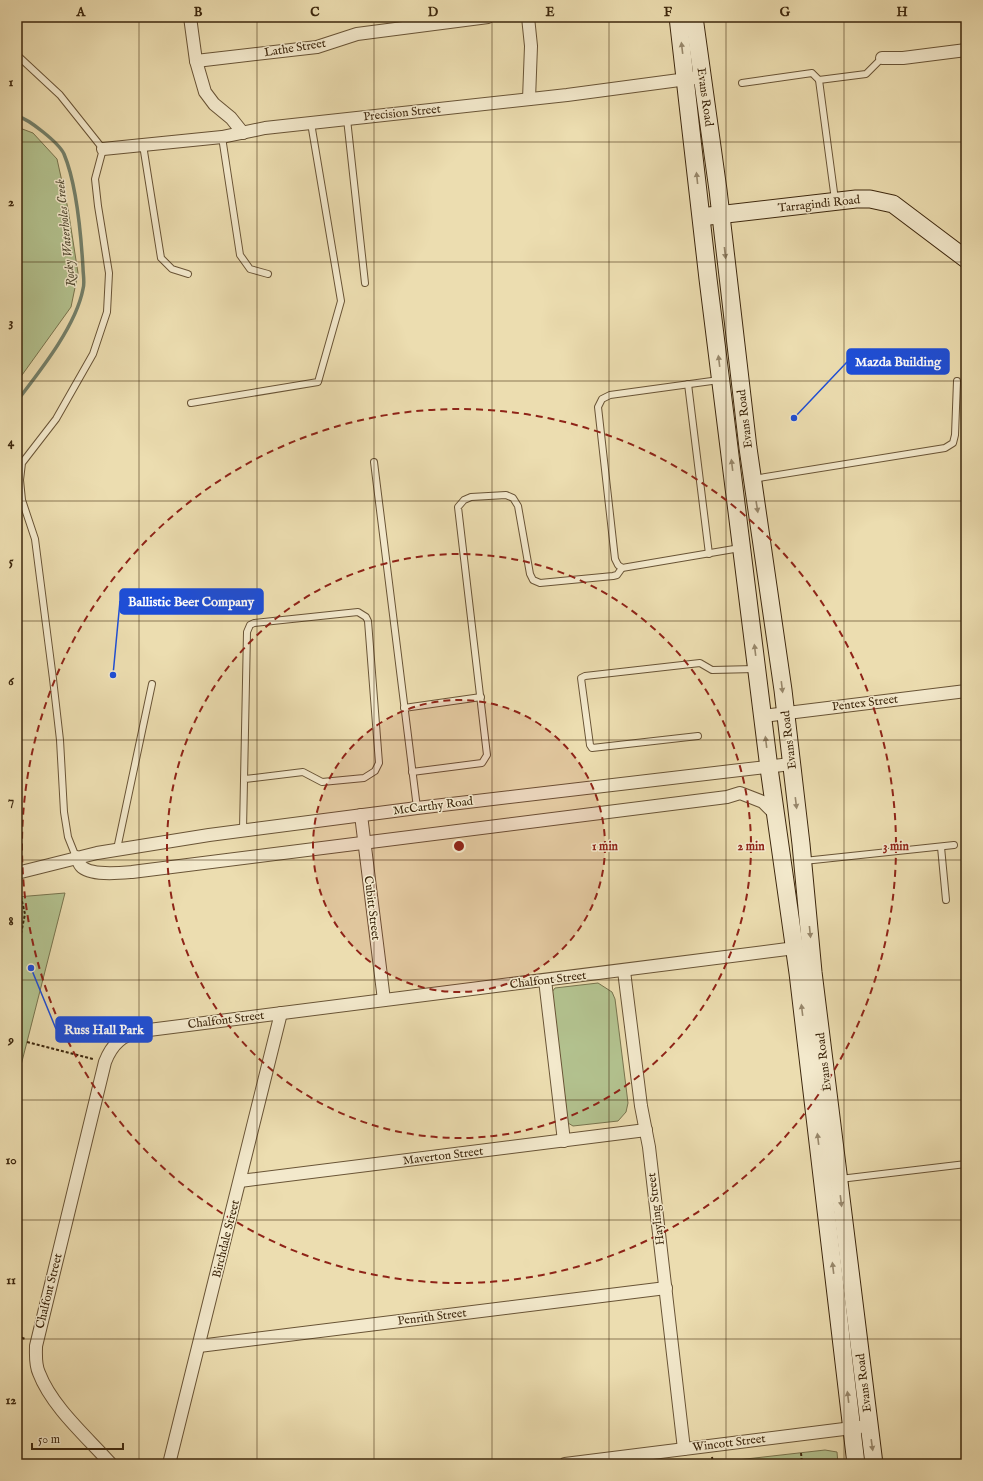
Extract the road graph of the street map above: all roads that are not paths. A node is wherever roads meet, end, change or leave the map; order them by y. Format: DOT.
graph roads {
  1 [pos="190,17"];
  2 [pos="488,17"];
  3 [pos="528,17"];
  4 [pos="678,17"];
  5 [pos="694,17"];
  6 [pos="966,50"];
  7 [pos="17,55"];
  8 [pos="882,58"];
  9 [pos="196,61"];
  10 [pos="694,78"];
  11 [pos="819,80"];
  12 [pos="742,83"];
  13 [pos="529,99"];
  14 [pos="347,119"];
  15 [pos="311,123"];
  16 [pos="243,133"];
  17 [pos="222,138"];
  18 [pos="143,145"];
  19 [pos="103,149"];
  20 [pos="835,201"];
  21 [pos="721,214"];
  22 [pos="701,217"];
  23 [pos="966,259"];
  24 [pos="188,274"];
  25 [pos="268,274"];
  26 [pos="364,283"];
  27 [pos="721,380"];
  28 [pos="957,381"];
  29 [pos="688,384"];
  30 [pos="191,403"];
  31 [pos="374,462"];
  32 [pos="753,479"];
  33 [pos="742,548"];
  34 [pos="709,554"];
  35 [pos="622,568"];
  36 [pos="757,669"];
  37 [pos="152,684"];
  38 [pos="966,691"];
  39 [pos="481,697"];
  40 [pos="404,708"];
  41 [pos="786,713"];
  42 [pos="763,716"];
  43 [pos="698,736"];
  44 [pos="792,764"];
  45 [pos="769,768"];
  46 [pos="412,772"];
  47 [pos="245,779"];
  48 [pos="417,808"];
  49 [pos="775,814"];
  50 [pos="361,815"];
  51 [pos="243,830"];
  52 [pos="364,843"];
  53 [pos="954,845"];
  54 [pos="941,847"];
  55 [pos="117,849"];
  56 [pos="76,857"];
  57 [pos="803,861"];
  58 [pos="17,873"];
  59 [pos="946,900"];
  60 [pos="795,948"];
  61 [pos="624,971"];
  62 [pos="545,980"];
  63 [pos="384,1000"];
  64 [pos="281,1013"];
  65 [pos="646,1130"];
  66 [pos="564,1141"];
  67 [pos="966,1164"];
  68 [pos="839,1179"];
  69 [pos="240,1181"];
  70 [pos="666,1288"];
  71 [pos="199,1346"];
  72 [pos="869,1426"];
  73 [pos="852,1428"];
  74 [pos="684,1449"];
  75 [pos="111,1464"];
  76 [pos="169,1464"];
  77 [pos="565,1464"];
  78 [pos="856,1464"];
  79 [pos="874,1464"];
  1 -- 9 [label="street"];
  2 -- 9 [label="street, Lathe Street"];
  3 -- 13 [label="street"];
  10 -- 4 [label="main road, Evans Road, one-way"];
  5 -- 10 [label="main road, Evans Road"];
  6 -- 8 [label="street"];
  7 -- 19 [label="lane"];
  8 -- 11 [label="lane"];
  9 -- 16 [label="street"];
  10 -- 13 [label="street, Precision Street"];
  10 -- 21 [label="main road, Evans Road"];
  22 -- 10 [label="main road, Evans Road, one-way"];
  11 -- 12 [label="lane"];
  11 -- 20 [label="lane"];
  13 -- 14 [label="street, Precision Street"];
  14 -- 15 [label="street, Precision Street"];
  14 -- 26 [label="lane"];
  15 -- 16 [label="street, Precision Street"];
  15 -- 30 [label="lane"];
  16 -- 17 [label="street, Precision Street"];
  17 -- 18 [label="street, Precision Street"];
  17 -- 25 [label="lane"];
  18 -- 19 [label="street, Precision Street"];
  18 -- 24 [label="lane"];
  19 -- 56 [label="lane"];
  20 -- 21 [label="main road, Tarragindi Road"];
  20 -- 23 [label="main road, Tarragindi Road"];
  21 -- 22 [label="main road, Tarragindi Road"];
  21 -- 32 [label="main road, Evans Road, one-way"];
  27 -- 22 [label="main road, Evans Road, one-way"];
  27 -- 29 [label="lane"];
  33 -- 27 [label="main road, Evans Road, one-way"];
  28 -- 32 [label="lane"];
  29 -- 34 [label="lane"];
  29 -- 35 [label="lane"];
  31 -- 40 [label="lane"];
  32 -- 41 [label="main road, Evans Road, one-way"];
  33 -- 34 [label="lane"];
  36 -- 33 [label="main road, Evans Road, one-way"];
  34 -- 35 [label="lane"];
  35 -- 39 [label="lane"];
  36 -- 42 [label="main road, Evans Road"];
  36 -- 43 [label="lane"];
  37 -- 55 [label="lane"];
  38 -- 41 [label="street, Pentex Street"];
  39 -- 40 [label="lane"];
  39 -- 46 [label="lane"];
  40 -- 46 [label="lane"];
  41 -- 42 [label="street, Pentex Street"];
  41 -- 44 [label="main road, Evans Road"];
  45 -- 42 [label="main road, Evans Road, one-way"];
  44 -- 45 [label="street, McCarthy Road"];
  44 -- 57 [label="main road, Evans Road, one-way"];
  45 -- 48 [label="street, McCarthy Road"];
  45 -- 49 [label="main road, Evans Road"];
  46 -- 48 [label="lane"];
  47 -- 47 [label="lane"];
  47 -- 51 [label="lane"];
  48 -- 50 [label="street, McCarthy Road"];
  49 -- 52 [label="street"];
  49 -- 60 [label="main road, Evans Road"];
  50 -- 51 [label="street, McCarthy Road"];
  50 -- 52 [label="street, Cubitt Street"];
  51 -- 55 [label="street, McCarthy Road"];
  52 -- 56 [label="street"];
  52 -- 63 [label="street, Cubitt Street"];
  53 -- 54 [label="lane"];
  54 -- 57 [label="lane"];
  54 -- 59 [label="lane"];
  55 -- 56 [label="street, McCarthy Road"];
  56 -- 58 [label="street, McCarthy Road"];
  57 -- 68 [label="main road, Evans Road, one-way"];
  60 -- 61 [label="street, Chalfont Street"];
  73 -- 60 [label="main road, Evans Road, one-way"];
  61 -- 62 [label="street, Chalfont Street"];
  61 -- 65 [label="street, Hayling Street"];
  62 -- 63 [label="street, Chalfont Street"];
  62 -- 66 [label="street"];
  63 -- 64 [label="street, Chalfont Street"];
  64 -- 69 [label="street, Birchdale Street"];
  64 -- 75 [label="street, Chalfont Street"];
  65 -- 66 [label="street, Maverton Street"];
  65 -- 70 [label="street, Hayling Street"];
  66 -- 69 [label="street, Maverton Street"];
  67 -- 68 [label="lane"];
  68 -- 72 [label="main road, Evans Road, one-way"];
  69 -- 71 [label="street, Birchdale Street"];
  70 -- 71 [label="street, Penrith Street"];
  70 -- 74 [label="street, Hayling Street"];
  71 -- 76 [label="street, Birchdale Street"];
  72 -- 73 [label="street, Wincott Street"];
  72 -- 79 [label="main road, Evans Road, one-way"];
  73 -- 74 [label="street, Wincott Street"];
  73 -- 78 [label="main road, Evans Road"];
  74 -- 77 [label="street, Wincott Street"];
}
